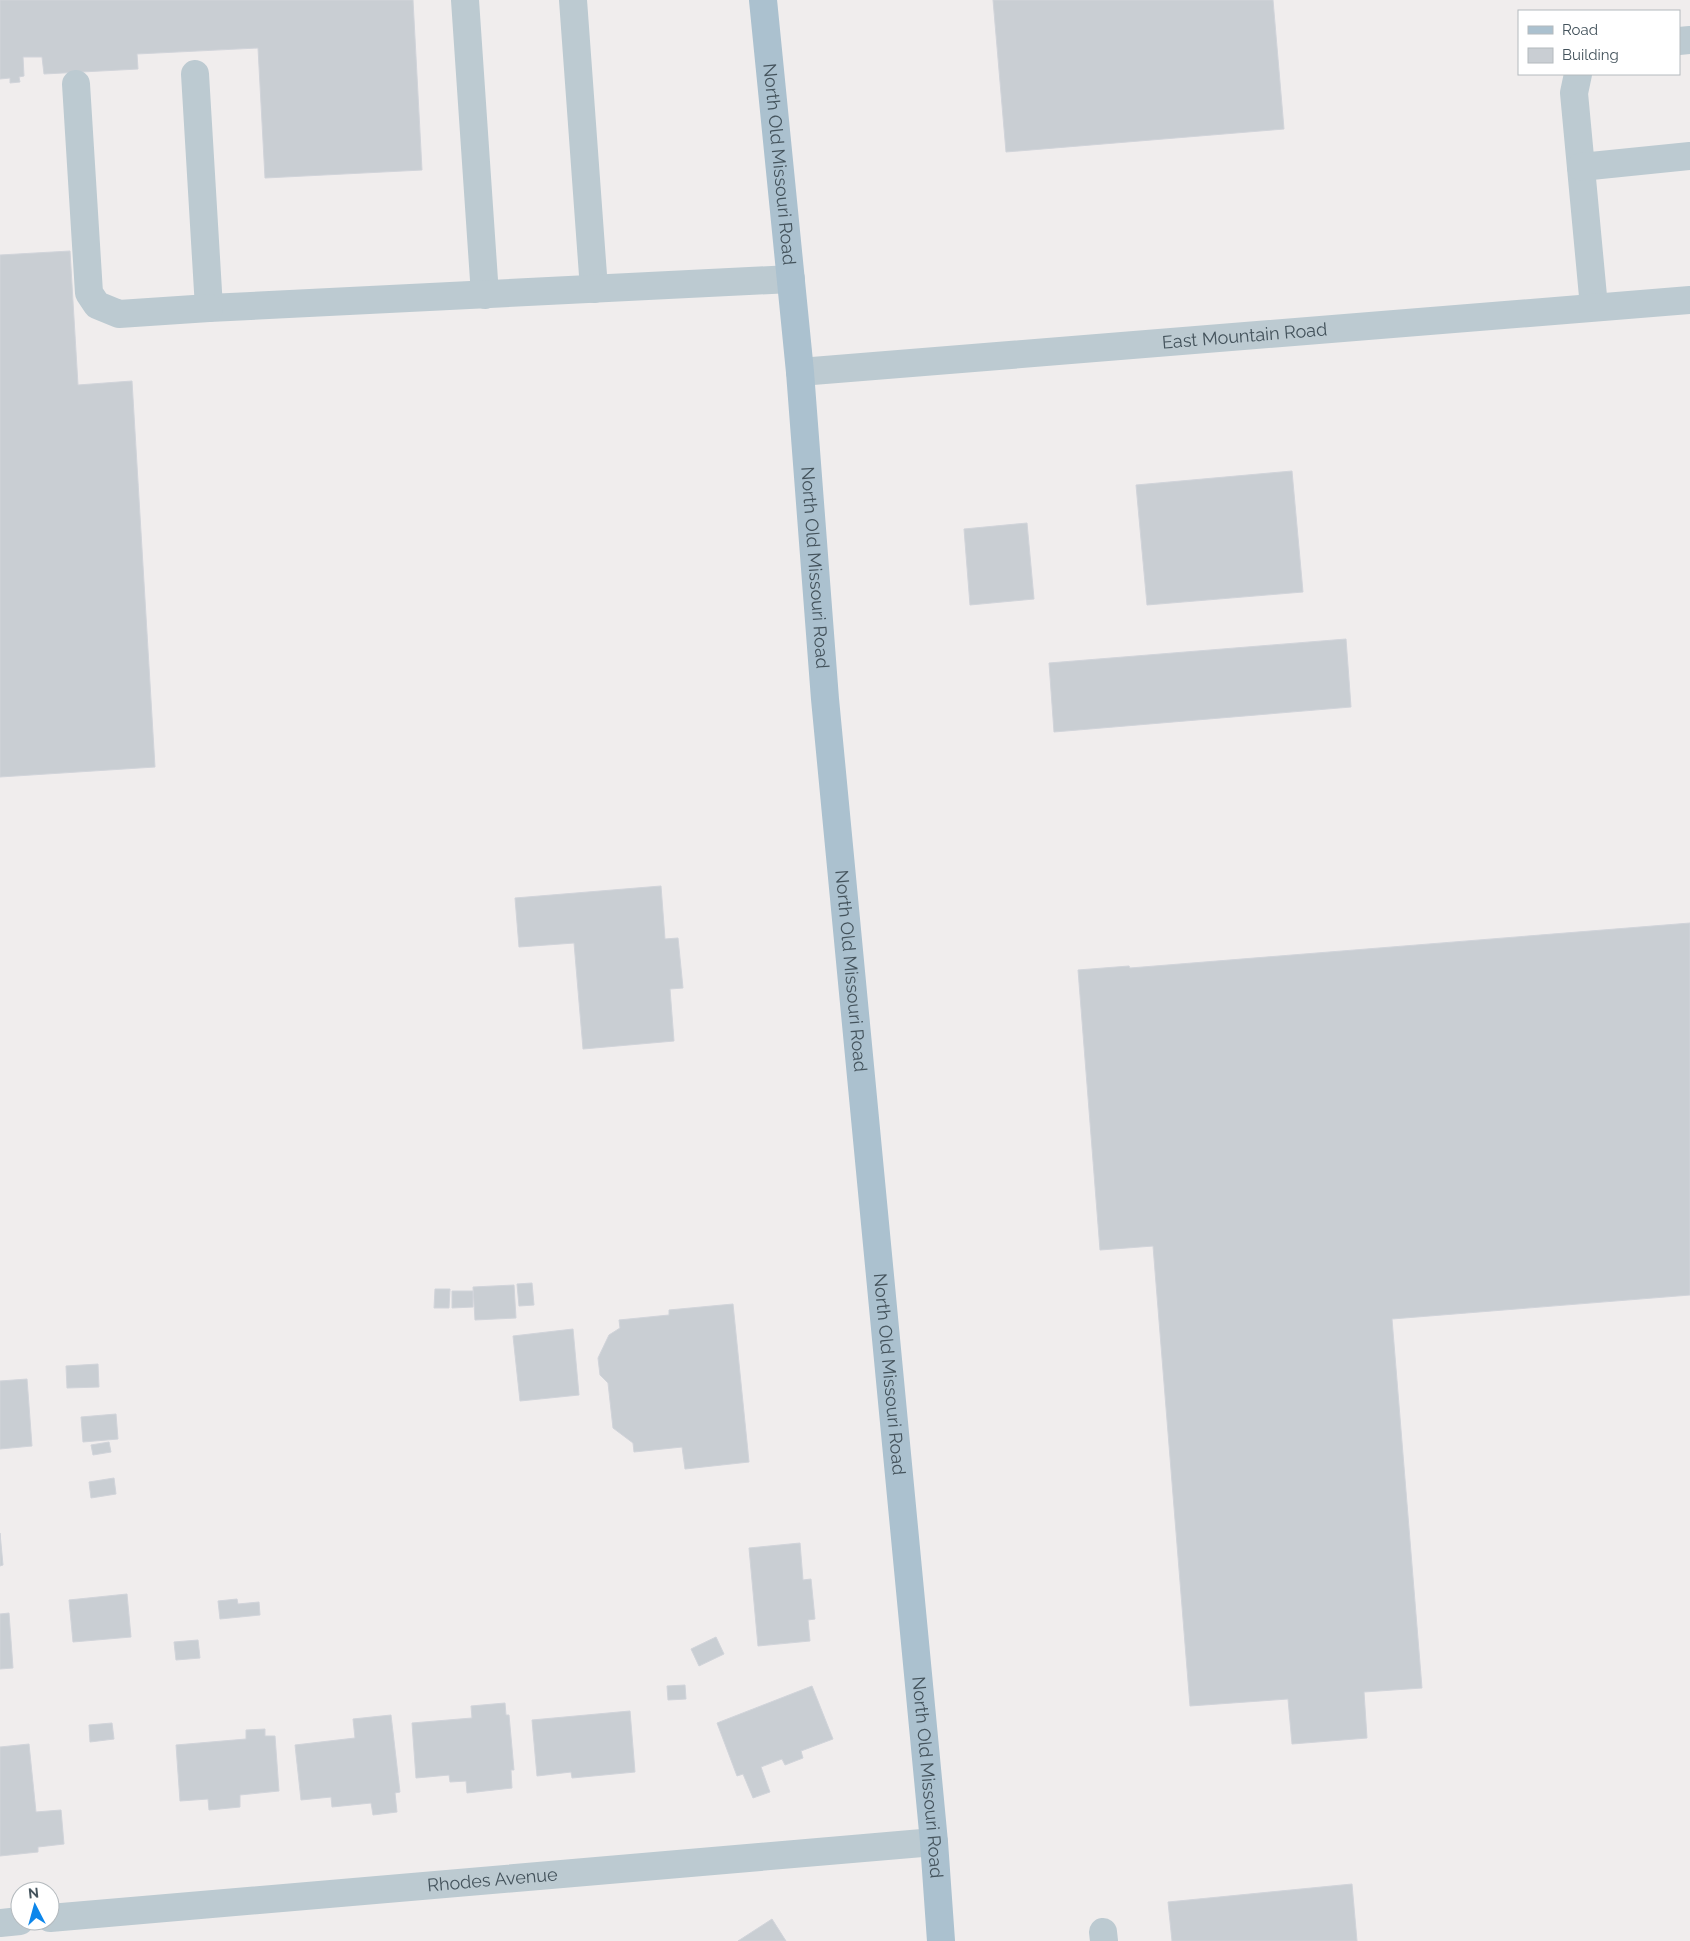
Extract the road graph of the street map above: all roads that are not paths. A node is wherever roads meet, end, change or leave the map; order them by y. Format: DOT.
graph roads {
  1 [pos="465,0"];
  2 [pos="573,0"];
  3 [pos="763,0"];
  4 [pos="195,74"];
  5 [pos="1578,75"];
  6 [pos="76,84"];
  7 [pos="1690,156"];
  8 [pos="1581,167"];
  9 [pos="791,279"];
  10 [pos="594,289"];
  11 [pos="485,295"];
  12 [pos="1690,300"];
  13 [pos="1594,307"];
  14 [pos="209,308"];
  15 [pos="800,372"];
  16 [pos="934,1842"];
  17 [pos="60,1917"];
  18 [pos="941,1941"];
  1 -- 11 [label="street"];
  2 -- 10 [label="street"];
  3 -- 9 [label="main road, North Old Missouri Road"];
  4 -- 14 [label="street"];
  5 -- 8 [label="street"];
  6 -- 14 [label="street"];
  7 -- 8 [label="street"];
  8 -- 13 [label="street"];
  9 -- 10 [label="street"];
  9 -- 15 [label="main road, North Old Missouri Road"];
  10 -- 11 [label="street"];
  11 -- 14 [label="street"];
  12 -- 13 [label="street, East Mountain Road"];
  13 -- 15 [label="street, East Mountain Road"];
  15 -- 16 [label="main road, North Old Missouri Road"];
  16 -- 17 [label="street, Rhodes Avenue"];
  16 -- 18 [label="main road, North Old Missouri Road"];
}
